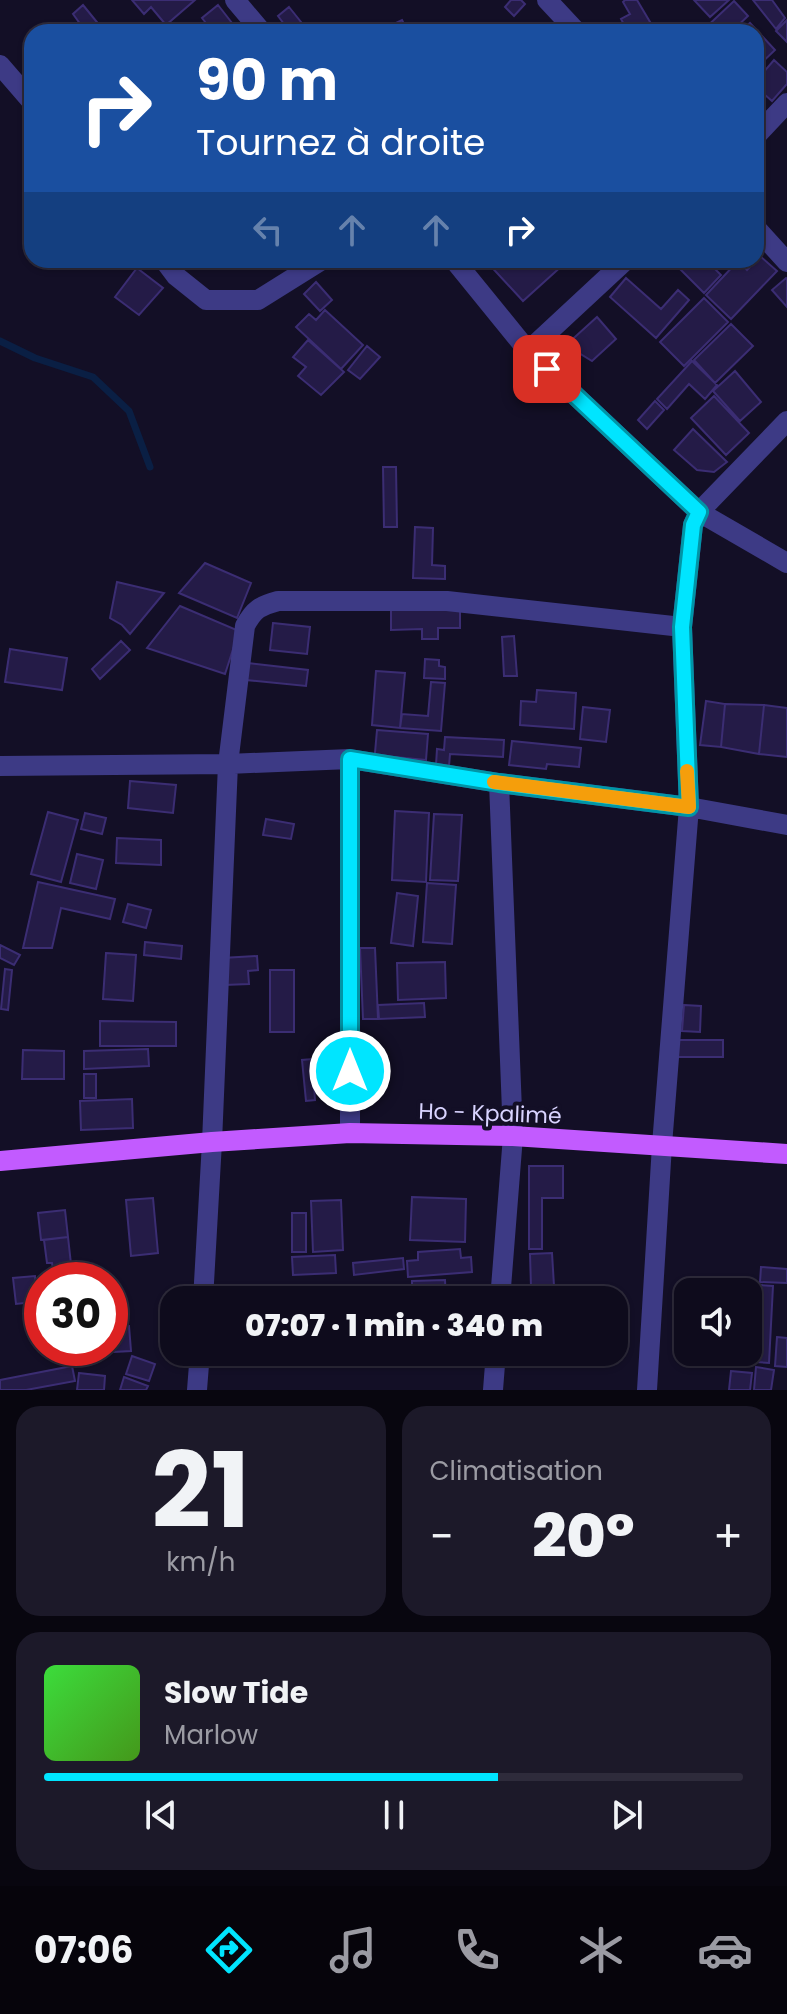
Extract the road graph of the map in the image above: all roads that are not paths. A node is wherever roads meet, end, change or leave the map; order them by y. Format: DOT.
graph roads {
  1 [pos="235,0"];
  2 [pos="547,0"];
  3 [pos="255,24"];
  4 [pos="570,24"];
  5 [pos="0,65"];
  6 [pos="24,93"];
  7 [pos="787,103"];
  8 [pos="764,127"];
  9 [pos="764,237"];
  10 [pos="787,262"];
  11 [pos="170,268"];
  12 [pos="309,268"];
  13 [pos="461,268"];
  14 [pos="617,268"];
  15 [pos="528,351"];
  16 [pos="787,421"];
  17 [pos="699,512"];
  18 [pos="787,563"];
  19 [pos="682,627"];
  20 [pos="350,759"];
  21 [pos="228,764"];
  22 [pos="0,766"];
  23 [pos="499,783"];
  24 [pos="689,807"];
  25 [pos="787,825"];
  26 [pos="350,1133"];
  27 [pos="513,1136"];
  28 [pos="212,1142"];
  29 [pos="662,1145"];
  30 [pos="787,1154"];
  31 [pos="0,1161"];
  32 [pos="204,1286"];
  33 [pos="501,1286"];
  34 [pos="199,1366"];
  35 [pos="495,1366"];
  36 [pos="197,1390"];
  37 [pos="493,1390"];
  38 [pos="647,1390"];
  1 -- 3 [label="street"];
  2 -- 4 [label="street"];
  5 -- 6 [label="street"];
  7 -- 8 [label="street"];
  9 -- 10 [label="street"];
  11 -- 12 [label="street"];
  13 -- 15 [label="street"];
  14 -- 15 [label="street"];
  15 -- 17 [label="street"];
  16 -- 17 [label="street"];
  17 -- 18 [label="street"];
  17 -- 19 [label="street"];
  19 -- 21 [label="street"];
  19 -- 24 [label="street"];
  20 -- 21 [label="street"];
  20 -- 23 [label="street"];
  20 -- 26 [label="street"];
  21 -- 22 [label="street"];
  21 -- 28 [label="street"];
  23 -- 24 [label="street"];
  23 -- 27 [label="street"];
  24 -- 25 [label="street"];
  24 -- 29 [label="street"];
  26 -- 27 [label="main road, Ho - Kpalimé"];
  26 -- 28 [label="main road, Ho - Kpalimé"];
  27 -- 29 [label="main road, Ho - Kpalimé"];
  27 -- 33 [label="street"];
  28 -- 31 [label="main road, Ho - Kpalimé"];
  28 -- 32 [label="street"];
  29 -- 30 [label="main road, Ho - Kpalimé"];
  29 -- 38 [label="street"];
  34 -- 36 [label="street"];
  35 -- 37 [label="street"];
}
